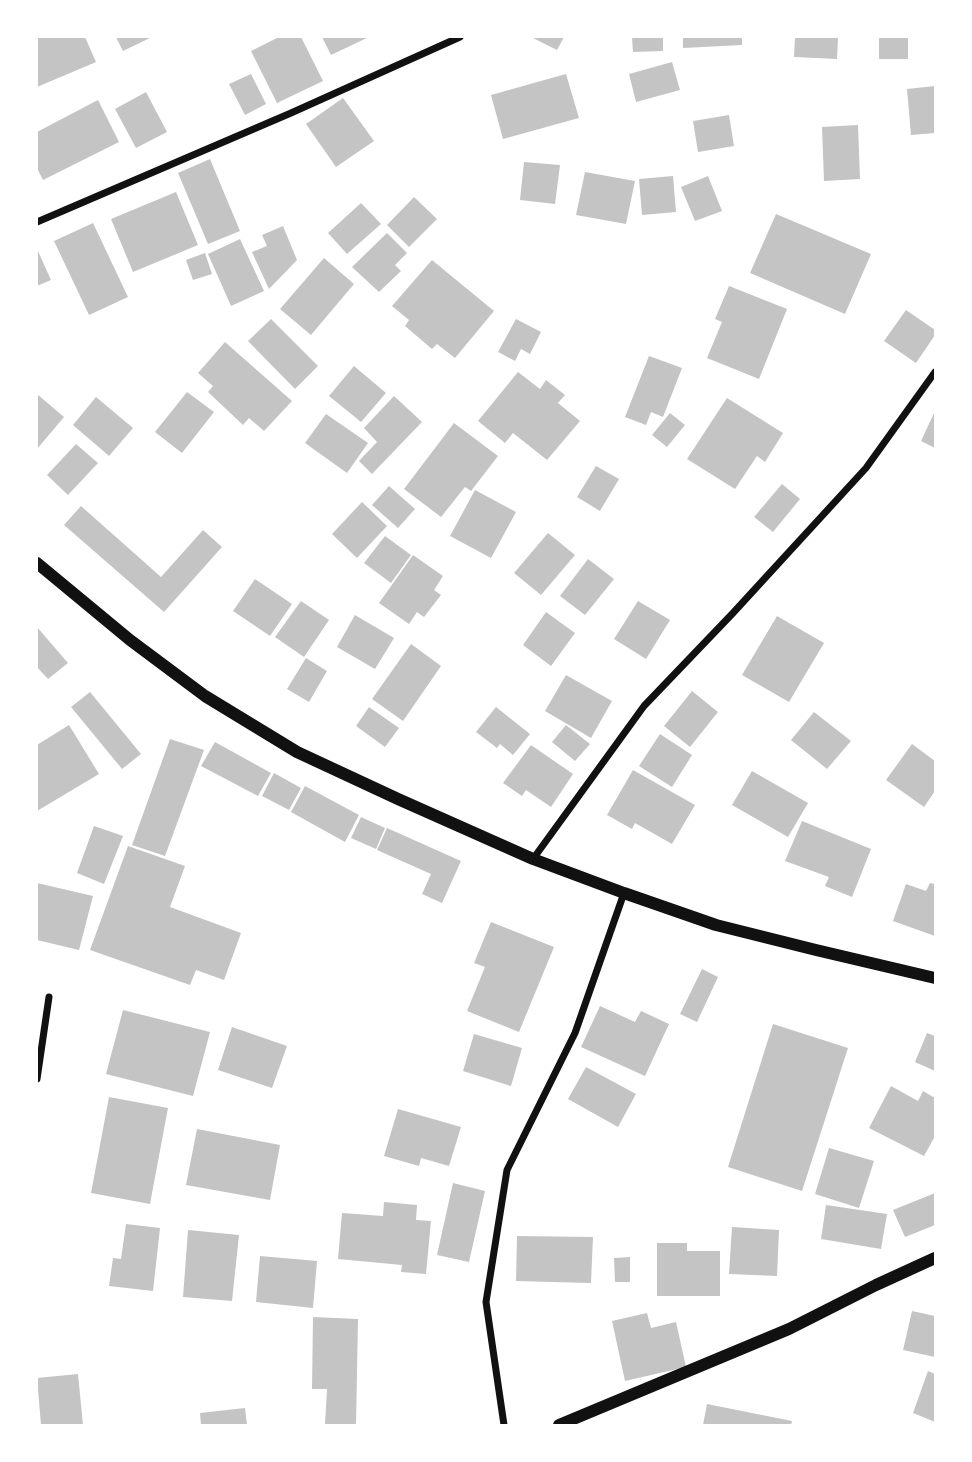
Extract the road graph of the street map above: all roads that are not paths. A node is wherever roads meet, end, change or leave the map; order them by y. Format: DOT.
graph roads {
  1 [pos="460,37"];
  2 [pos="37,222"];
  3 [pos="935,372"];
  4 [pos="37,563"];
  5 [pos="533,859"];
  6 [pos="624,894"];
  7 [pos="935,978"];
  8 [pos="49,997"];
  9 [pos="37,1079"];
  10 [pos="935,1258"];
  11 [pos="504,1425"];
  12 [pos="559,1425"];
  1 -- 2 [label="street"];
  3 -- 5 [label="street"];
  4 -- 5 [label="street"];
  5 -- 6 [label="street"];
  6 -- 7 [label="street"];
  6 -- 11 [label="street"];
  8 -- 9 [label="street"];
  10 -- 12 [label="street"];
}
